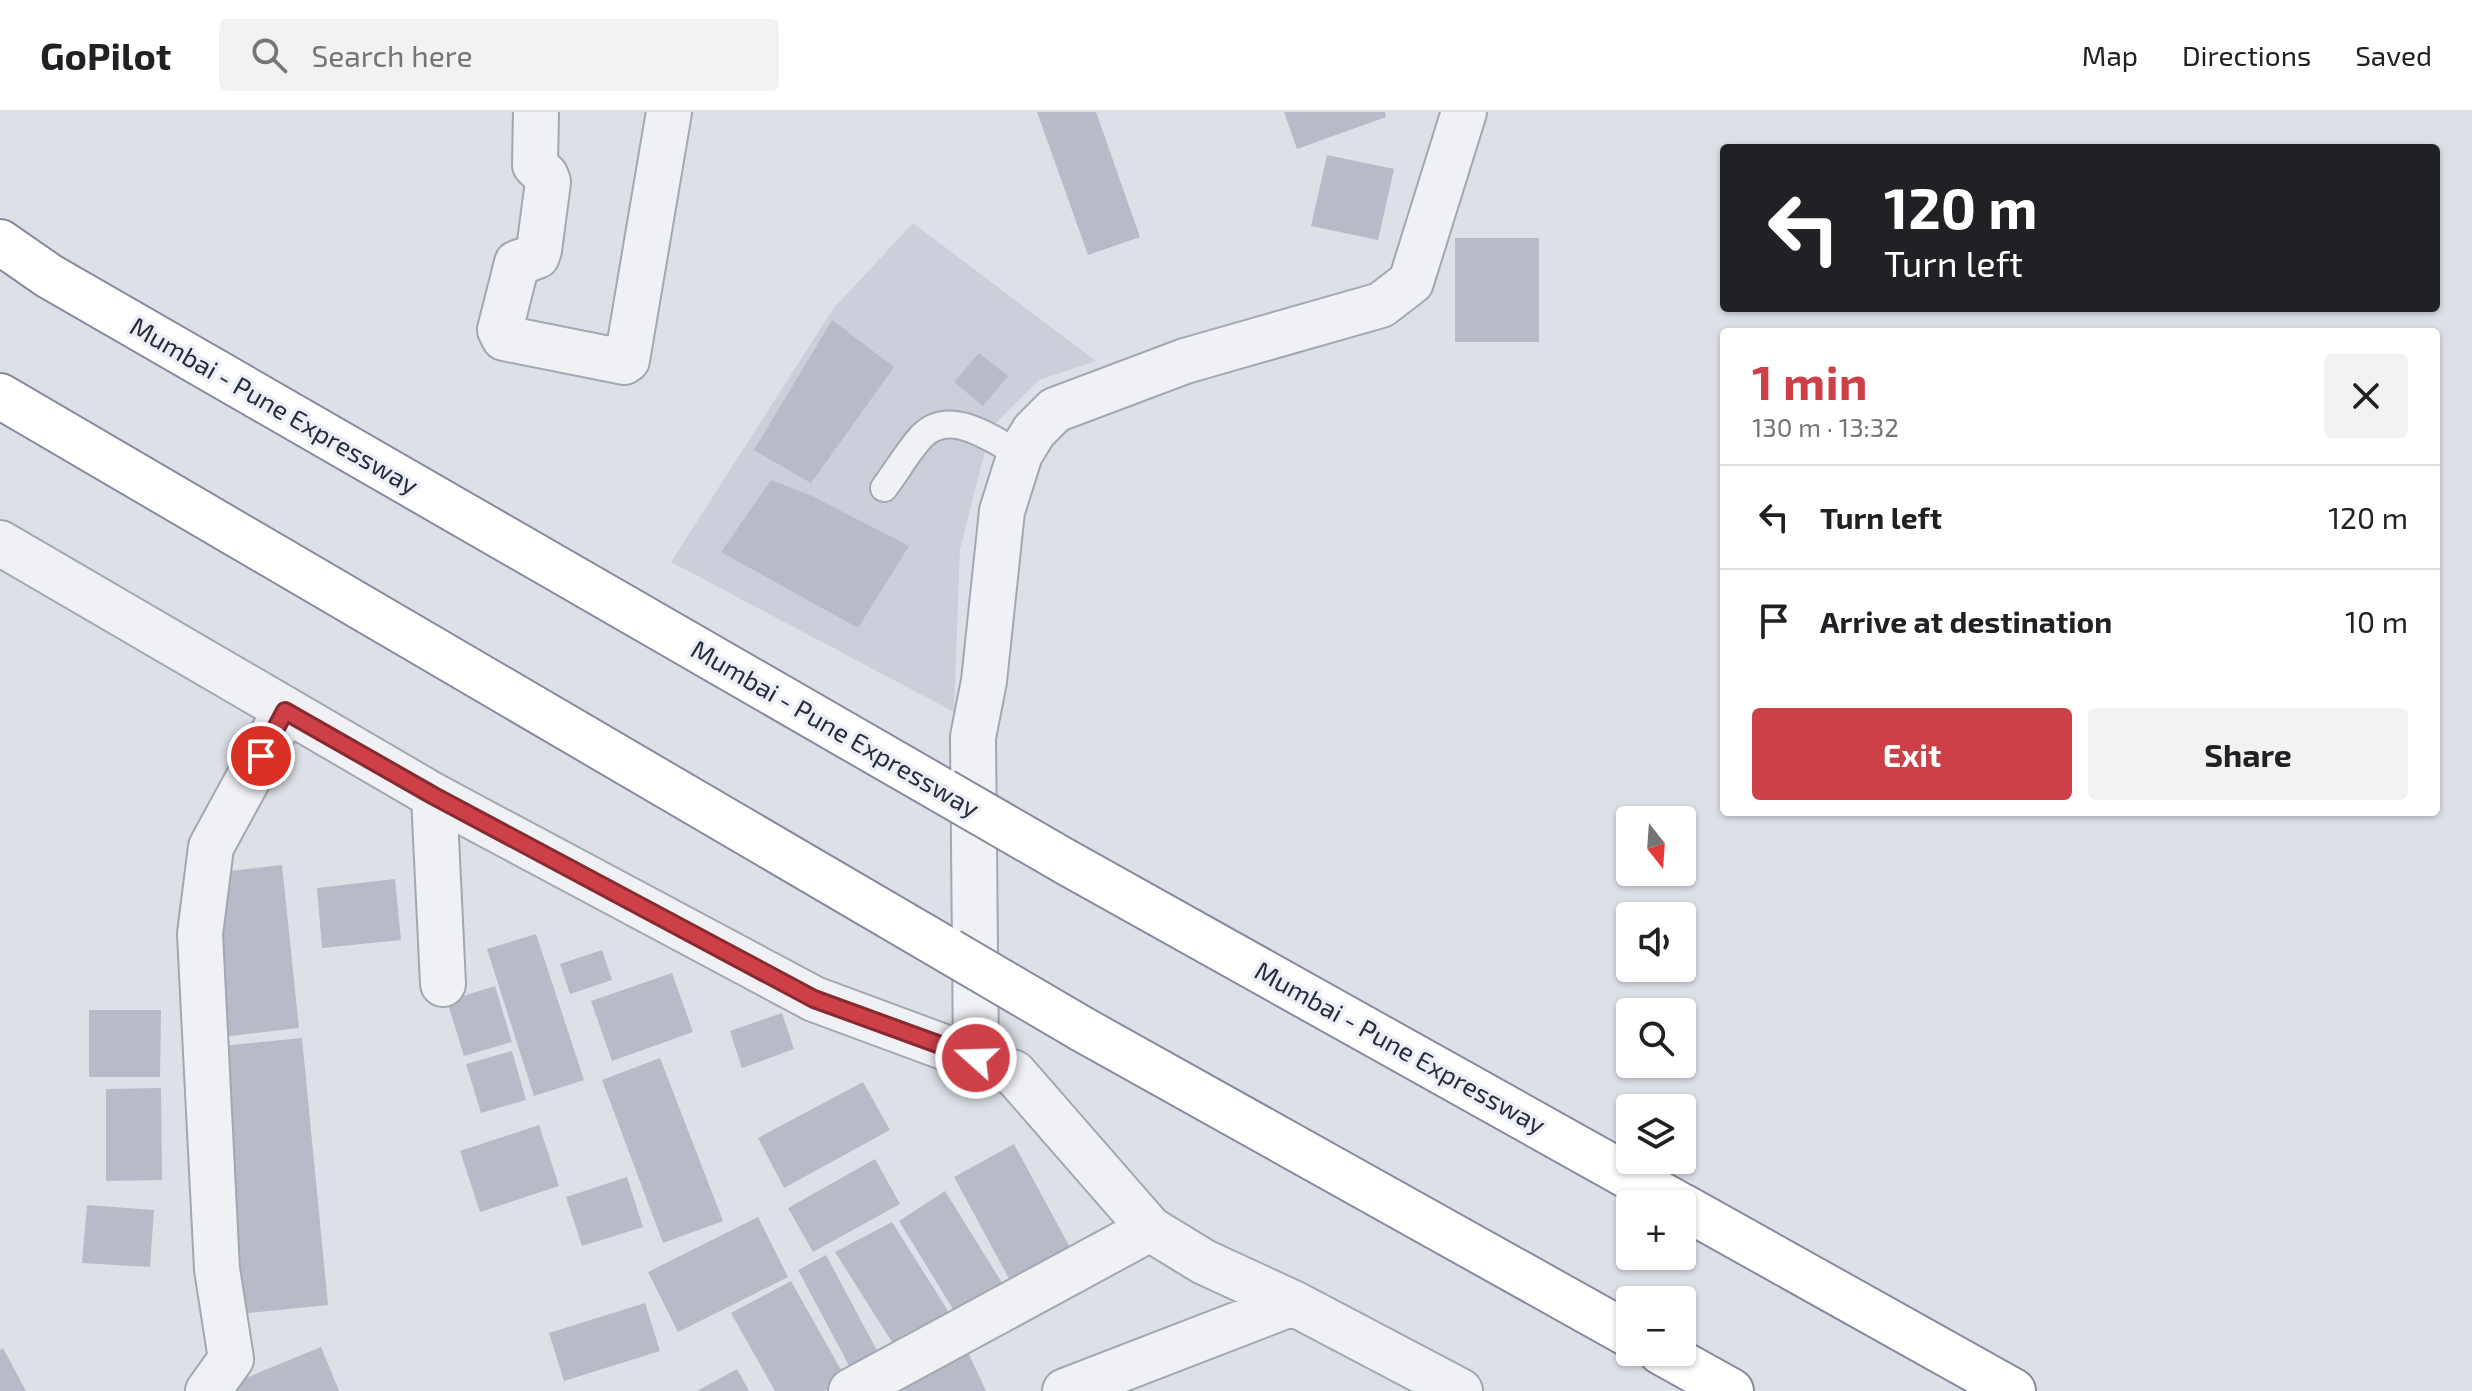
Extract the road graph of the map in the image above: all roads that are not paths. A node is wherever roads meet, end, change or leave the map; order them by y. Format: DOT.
graph roads {
  1 [pos="536,112"];
  2 [pos="669,112"];
  3 [pos="1464,112"];
  4 [pos="0,242"];
  5 [pos="0,396"];
  6 [pos="1020,454"];
  7 [pos="884,488"];
  8 [pos="0,543"];
  9 [pos="285,711"];
  10 [pos="434,796"];
  11 [pos="443,984"];
  12 [pos="976,1058"];
  13 [pos="1653,1190"];
  14 [pos="1696,1214"];
  15 [pos="1150,1229"];
  16 [pos="1293,1303"];
  17 [pos="1616,1327"];
  18 [pos="1686,1366"];
  19 [pos="208,1391"];
  20 [pos="851,1391"];
  21 [pos="1065,1391"];
  22 [pos="1460,1391"];
  23 [pos="1731,1391"];
  24 [pos="2013,1391"];
  1 -- 2 [label="street"];
  3 -- 6 [label="street"];
  4 -- 13 [label="highway, Mumbai - Pune Expressway, bridge"];
  5 -- 17 [label="highway, bridge"];
  6 -- 7 [label="lane"];
  6 -- 12 [label="street"];
  8 -- 9 [label="street"];
  9 -- 10 [label="street"];
  9 -- 19 [label="street"];
  10 -- 11 [label="street"];
  10 -- 12 [label="street"];
  12 -- 15 [label="street"];
  14 -- 24 [label="highway, Mumbai - Pune Expressway"];
  15 -- 16 [label="street"];
  15 -- 20 [label="street"];
  16 -- 21 [label="street"];
  16 -- 22 [label="street"];
  18 -- 23 [label="highway"];
}
